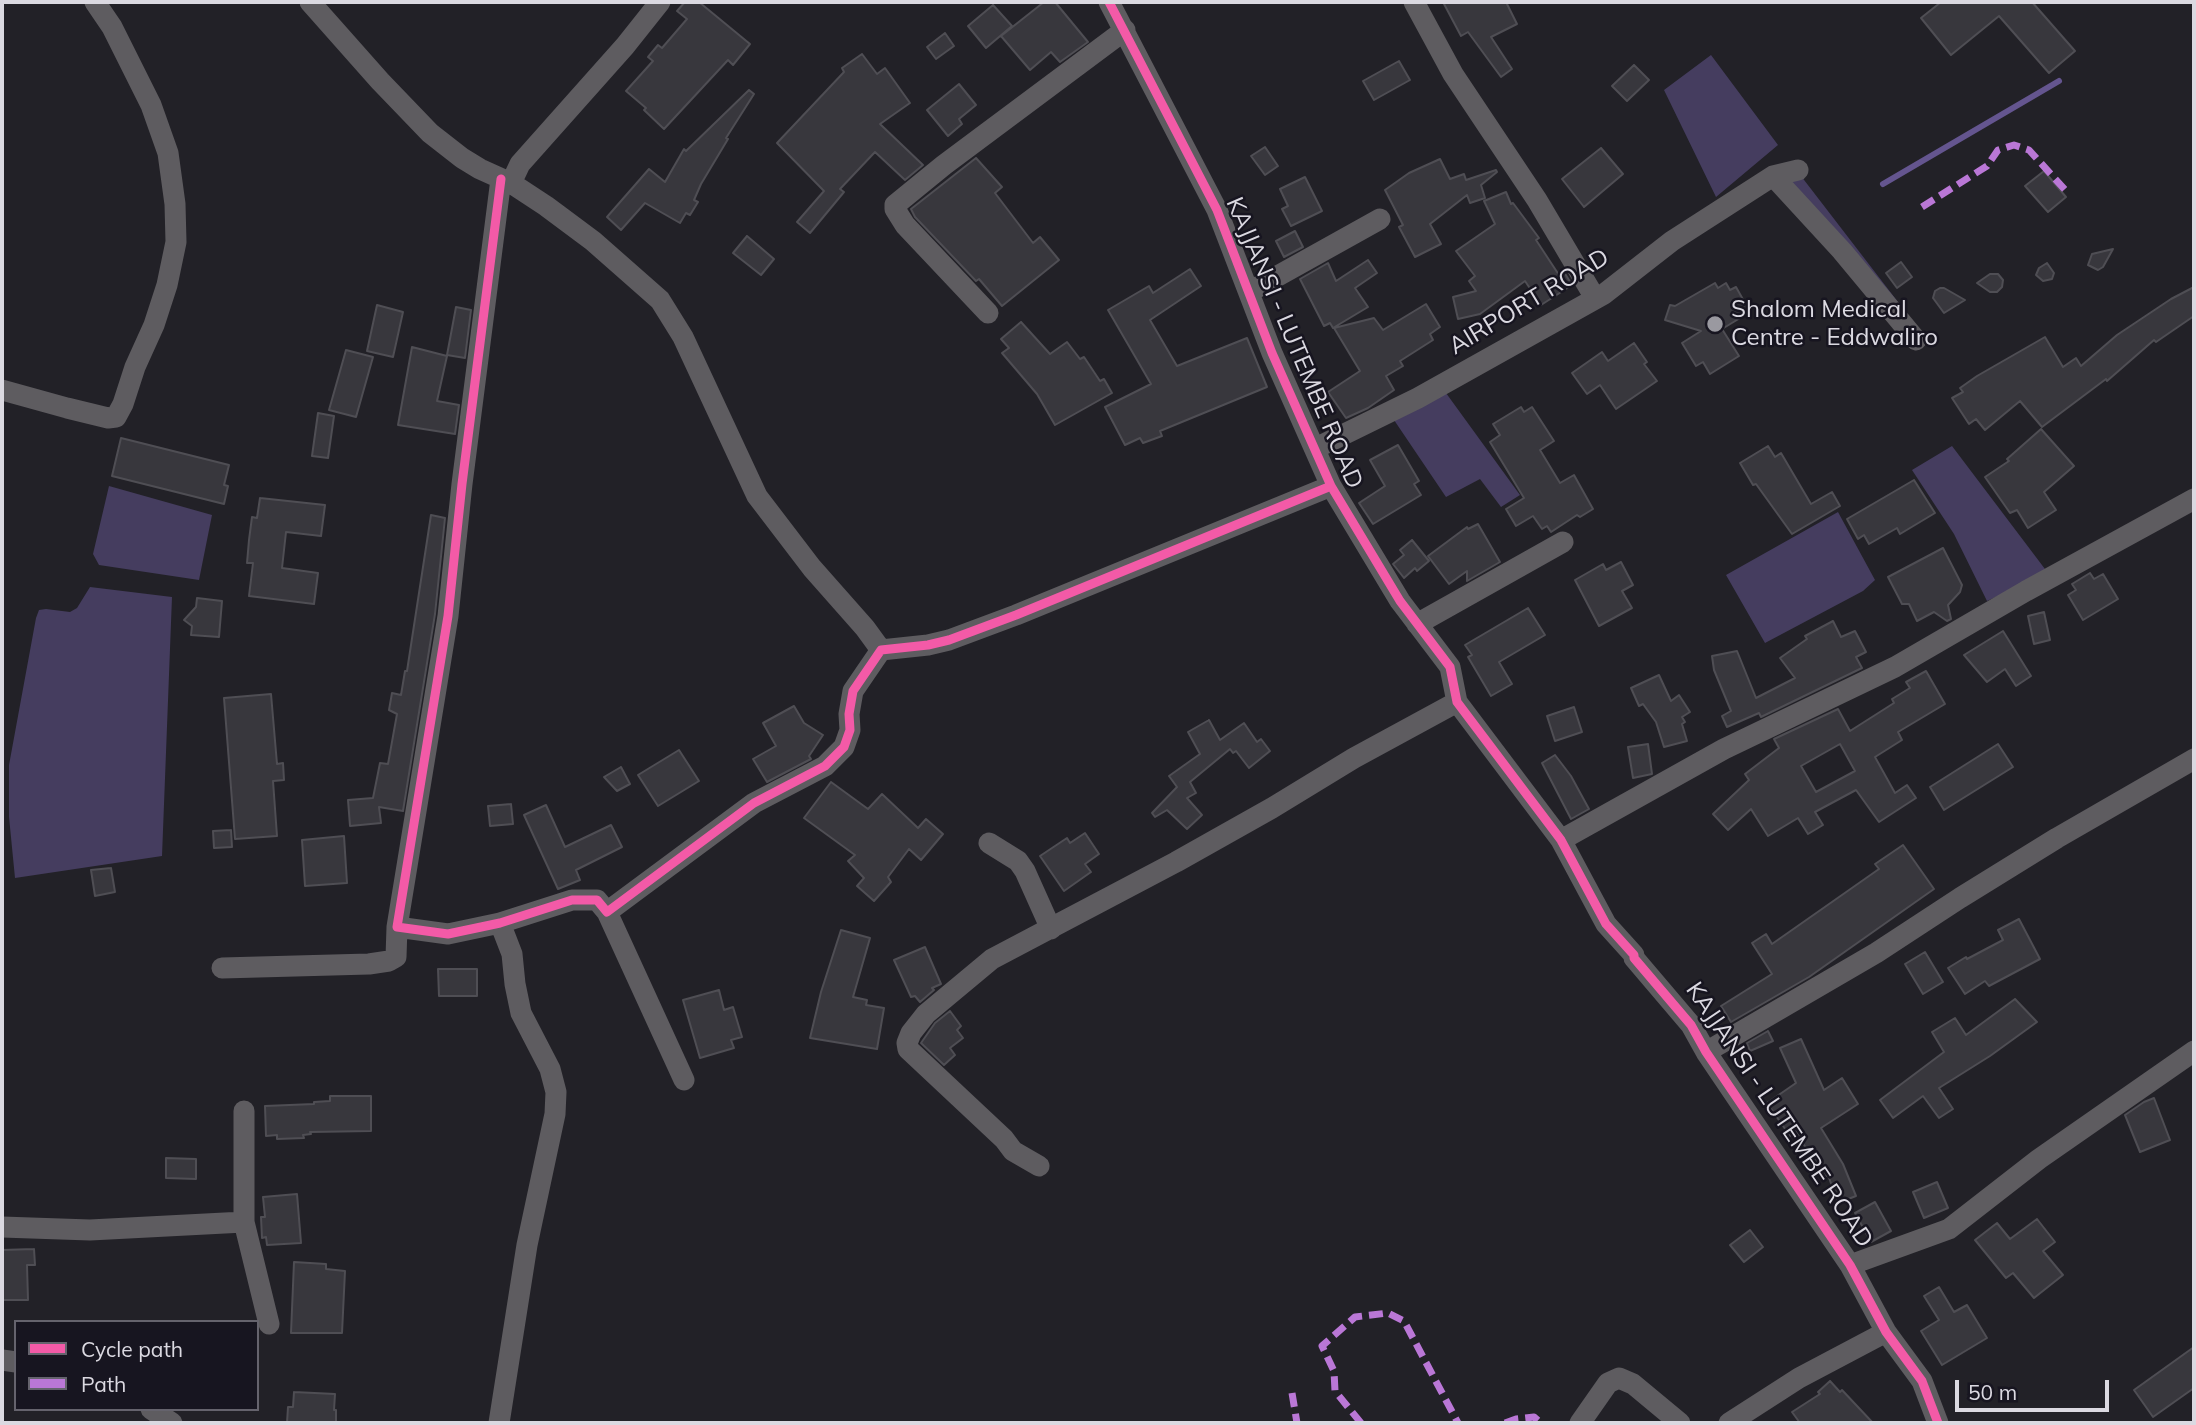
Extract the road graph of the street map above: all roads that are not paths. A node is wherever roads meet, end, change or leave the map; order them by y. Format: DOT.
graph roads {
  1 [pos="95,2"];
  2 [pos="310,2"];
  3 [pos="660,2"];
  4 [pos="1109,2"];
  5 [pos="1415,2"];
  6 [pos="1125,30"];
  7 [pos="1798,170"];
  8 [pos="1773,176"];
  9 [pos="506,181"];
  10 [pos="1380,219"];
  11 [pos="1249,292"];
  12 [pos="1595,298"];
  13 [pos="988,313"];
  14 [pos="1916,340"];
  15 [pos="2,390"];
  16 [pos="1316,448"];
  17 [pos="1331,486"];
  18 [pos="2194,499"];
  19 [pos="1563,542"];
  20 [pos="1417,624"];
  21 [pos="881,650"];
  22 [pos="1457,702"];
  23 [pos="2194,759"];
  24 [pos="1561,840"];
  25 [pos="989,843"];
  26 [pos="607,912"];
  27 [pos="500,923"];
  28 [pos="397,927"];
  29 [pos="1051,929"];
  30 [pos="222,968"];
  31 [pos="2194,1051"];
  32 [pos="1706,1052"];
  33 [pos="684,1080"];
  34 [pos="244,1111"];
  35 [pos="1039,1166"];
  36 [pos="244,1222"];
  37 [pos="2,1227"];
  38 [pos="1850,1265"];
  39 [pos="269,1324"];
  40 [pos="1886,1332"];
  41 [pos="154,1411"];
  42 [pos="172,1423"];
  43 [pos="499,1423"];
  44 [pos="1580,1423"];
  45 [pos="1681,1423"];
  46 [pos="1729,1423"];
  47 [pos="1938,1423"];
  1 -- 15 [label="street"];
  2 -- 9 [label="street"];
  3 -- 9 [label="street"];
  4 -- 6 [label="street, KAJJANSI - LUTEMBE ROAD"];
  5 -- 12 [label="street"];
  6 -- 11 [label="street, KAJJANSI - LUTEMBE ROAD"];
  6 -- 13 [label="street"];
  7 -- 8 [label="street, AIRPORT ROAD"];
  8 -- 12 [label="street, AIRPORT ROAD"];
  8 -- 14 [label="street"];
  9 -- 21 [label="street"];
  9 -- 28 [label="street"];
  10 -- 11 [label="street"];
  11 -- 16 [label="street, KAJJANSI - LUTEMBE ROAD"];
  12 -- 16 [label="street, AIRPORT ROAD"];
  16 -- 17 [label="street, KAJJANSI - LUTEMBE ROAD"];
  17 -- 20 [label="street, KAJJANSI - LUTEMBE ROAD"];
  17 -- 21 [label="street"];
  18 -- 24 [label="street"];
  19 -- 20 [label="street"];
  20 -- 22 [label="street, KAJJANSI - LUTEMBE ROAD"];
  21 -- 26 [label="street"];
  22 -- 24 [label="street, KAJJANSI - LUTEMBE ROAD"];
  22 -- 29 [label="street"];
  23 -- 32 [label="street"];
  24 -- 32 [label="street, KAJJANSI - LUTEMBE ROAD"];
  25 -- 29 [label="street"];
  26 -- 27 [label="street"];
  26 -- 33 [label="street"];
  27 -- 28 [label="street"];
  27 -- 43 [label="street"];
  28 -- 30 [label="street"];
  29 -- 35 [label="street"];
  31 -- 38 [label="street"];
  32 -- 38 [label="street, KAJJANSI - LUTEMBE ROAD"];
  34 -- 36 [label="street"];
  36 -- 37 [label="street"];
  36 -- 39 [label="street"];
  38 -- 40 [label="street, KAJJANSI - LUTEMBE ROAD"];
  40 -- 46 [label="street"];
  40 -- 47 [label="street, KAJJANSI - LUTEMBE ROAD"];
  41 -- 42 [label="street"];
  44 -- 45 [label="street"];
}
